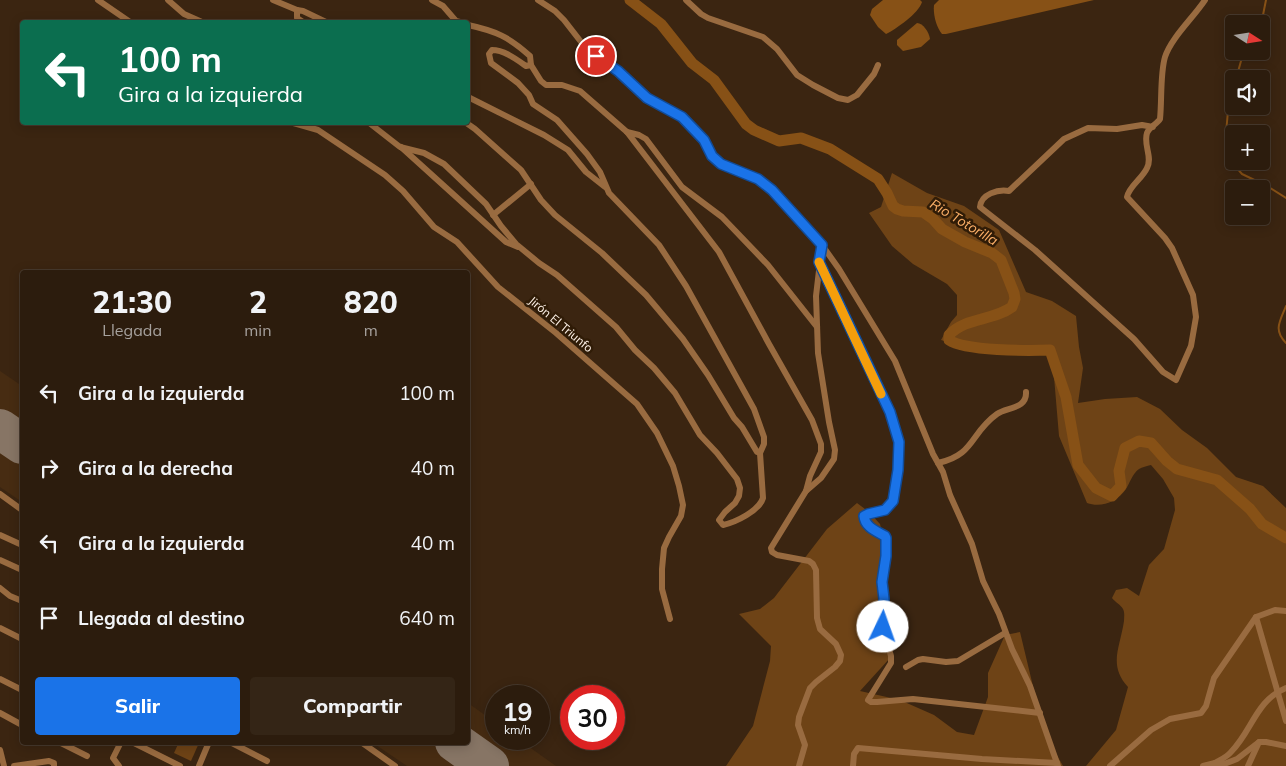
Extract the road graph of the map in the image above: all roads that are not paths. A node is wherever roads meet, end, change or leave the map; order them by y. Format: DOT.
graph roads {
  1 [pos="98,0"];
  2 [pos="168,0"];
  3 [pos="274,0"];
  4 [pos="432,0"];
  5 [pos="538,0"];
  6 [pos="686,0"];
  7 [pos="1205,0"];
  8 [pos="297,10"];
  9 [pos="127,20"];
  10 [pos="198,20"];
  11 [pos="300,20"];
  12 [pos="322,20"];
  13 [pos="455,20"];
  14 [pos="470,25"];
  15 [pos="531,65"];
  16 [pos="878,65"];
  17 [pos="470,98"];
  18 [pos="300,125"];
  19 [pos="372,125"];
  20 [pos="469,125"];
  21 [pos="1153,127"];
  22 [pos="627,132"];
  23 [pos="400,146"];
  24 [pos="531,184"];
  25 [pos="606,188"];
  26 [pos="494,215"];
  27 [pos="822,245"];
  28 [pos="522,249"];
  29 [pos="819,262"];
  30 [pos="817,327"];
  31 [pos="1026,392"];
  32 [pos="760,453"];
  33 [pos="938,463"];
  34 [pos="806,490"];
  35 [pos="0,494"];
  36 [pos="20,509"];
  37 [pos="0,535"];
  38 [pos="20,543"];
  39 [pos="0,560"];
  40 [pos="20,569"];
  41 [pos="0,588"];
  42 [pos="20,600"];
  43 [pos="1286,611"];
  44 [pos="1256,616"];
  45 [pos="670,619"];
  46 [pos="0,628"];
  47 [pos="1005,633"];
  48 [pos="20,639"];
  49 [pos="906,667"];
  50 [pos="0,679"];
  51 [pos="1286,688"];
  52 [pos="20,689"];
  53 [pos="1279,691"];
  54 [pos="0,713"];
  55 [pos="1040,713"];
  56 [pos="1286,721"];
  57 [pos="20,722"];
  58 [pos="1259,742"];
  59 [pos="64,745"];
  60 [pos="119,745"];
  61 [pos="138,745"];
  62 [pos="208,745"];
  63 [pos="236,745"];
  64 [pos="364,745"];
  65 [pos="1286,746"];
  66 [pos="0,750"];
  67 [pos="87,756"];
  68 [pos="267,761"];
  69 [pos="1215,763"];
  70 [pos="1057,764"];
  71 [pos="393,765"];
  72 [pos="4,766"];
  73 [pos="14,766"];
  74 [pos="54,766"];
  75 [pos="119,766"];
  76 [pos="180,766"];
  77 [pos="199,766"];
  78 [pos="799,766"];
  79 [pos="853,766"];
  80 [pos="1110,766"];
  81 [pos="1203,766"];
  82 [pos="1248,766"];
  1 -- 9 [label="street"];
  2 -- 10 [label="street"];
  3 -- 8 [label="street"];
  4 -- 13 [label="street"];
  5 -- 27 [label="street"];
  6 -- 16 [label="street"];
  7 -- 21 [label="street"];
  8 -- 11 [label="street"];
  8 -- 12 [label="street"];
  14 -- 15 [label="street"];
  15 -- 22 [label="street"];
  15 -- 25 [label="street"];
  17 -- 25 [label="street"];
  18 -- 45 [label="street, Jirón El Triunfo"];
  19 -- 23 [label="street"];
  20 -- 24 [label="street"];
  21 -- 21 [label="street"];
  22 -- 30 [label="street"];
  22 -- 34 [label="street"];
  23 -- 26 [label="street"];
  23 -- 28 [label="street"];
  24 -- 26 [label="street"];
  24 -- 32 [label="street"];
  25 -- 32 [label="street"];
  26 -- 28 [label="street"];
  27 -- 29 [label="street"];
  27 -- 33 [label="street"];
  28 -- 32 [label="street"];
  29 -- 30 [label="street"];
  29 -- 55 [label="street"];
  30 -- 34 [label="street"];
  31 -- 33 [label="street"];
  33 -- 47 [label="street"];
  34 -- 78 [label="street"];
  35 -- 36 [label="street"];
  37 -- 38 [label="street"];
  39 -- 40 [label="street"];
  41 -- 42 [label="street"];
  43 -- 44 [label="street"];
  44 -- 53 [label="street"];
  44 -- 80 [label="street"];
  46 -- 48 [label="street"];
  47 -- 49 [label="street"];
  47 -- 55 [label="street"];
  50 -- 52 [label="street"];
  51 -- 53 [label="street"];
  53 -- 56 [label="street"];
  53 -- 69 [label="street"];
  54 -- 57 [label="street"];
  55 -- 70 [label="street"];
  58 -- 65 [label="street"];
  58 -- 69 [label="street"];
  58 -- 82 [label="street"];
  59 -- 67 [label="street"];
  60 -- 75 [label="street"];
  61 -- 76 [label="street"];
  62 -- 77 [label="street"];
  63 -- 68 [label="street"];
  64 -- 71 [label="street"];
  66 -- 72 [label="street"];
  69 -- 81 [label="street"];
  70 -- 79 [label="street"];
  73 -- 74 [label="street"];
}
